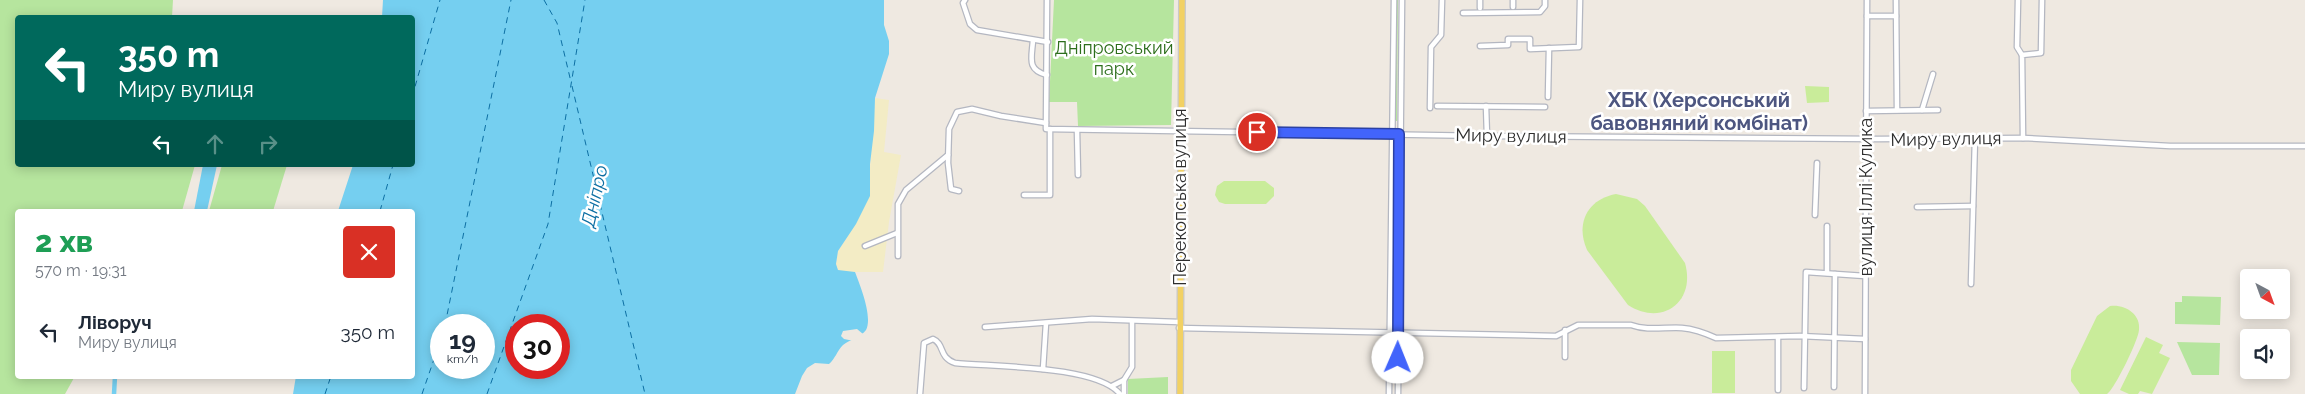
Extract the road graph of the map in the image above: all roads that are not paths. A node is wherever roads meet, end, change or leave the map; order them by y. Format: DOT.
graph roads {
  1 [pos="1047,0"];
  2 [pos="1182,0"];
  3 [pos="1394,0"];
  4 [pos="1402,0"];
  5 [pos="1442,0"];
  6 [pos="1480,0"];
  7 [pos="1513,0"];
  8 [pos="1546,0"];
  9 [pos="1580,0"];
  10 [pos="1867,0"];
  11 [pos="1896,0"];
  12 [pos="2018,0"];
  13 [pos="2042,0"];
  14 [pos="963,1"];
  15 [pos="1513,7"];
  16 [pos="1480,8"];
  17 [pos="1463,13"];
  18 [pos="1867,16"];
  19 [pos="1896,16"];
  20 [pos="1033,40"];
  21 [pos="1048,42"];
  22 [pos="1480,46"];
  23 [pos="1548,48"];
  24 [pos="2022,56"];
  25 [pos="1932,74"];
  26 [pos="1047,75"];
  27 [pos="1548,97"];
  28 [pos="1437,106"];
  29 [pos="1486,106"];
  30 [pos="1546,107"];
  31 [pos="1430,108"];
  32 [pos="1897,110"];
  33 [pos="1922,110"];
  34 [pos="1938,110"];
  35 [pos="1866,111"];
  36 [pos="1047,127"];
  37 [pos="1078,130"];
  38 [pos="1181,131"];
  39 [pos="1392,134"];
  40 [pos="1399,134"];
  41 [pos="1487,136"];
  42 [pos="1975,138"];
  43 [pos="2023,138"];
  44 [pos="1866,139"];
  45 [pos="2305,146"];
  46 [pos="948,155"];
  47 [pos="1817,163"];
  48 [pos="1078,174"];
  49 [pos="959,191"];
  50 [pos="1024,195"];
  51 [pos="1973,206"];
  52 [pos="1917,207"];
  53 [pos="1815,215"];
  54 [pos="1827,226"];
  55 [pos="897,234"];
  56 [pos="865,246"];
  57 [pos="898,256"];
  58 [pos="1827,273"];
  59 [pos="1835,274"];
  60 [pos="1865,276"];
  61 [pos="1971,284"];
  62 [pos="1132,322"];
  63 [pos="1046,323"];
  64 [pos="1179,325"];
  65 [pos="985,327"];
  66 [pos="1565,330"];
  67 [pos="1390,333"];
  68 [pos="1398,334"];
  69 [pos="1778,336"];
  70 [pos="1805,336"];
  71 [pos="1835,338"];
  72 [pos="1865,339"];
  73 [pos="1565,357"];
  74 [pos="1043,369"];
  75 [pos="1124,380"];
  76 [pos="1112,386"];
  77 [pos="1834,387"];
  78 [pos="1804,388"];
  79 [pos="1778,390"];
  80 [pos="920,394"];
  81 [pos="1120,394"];
  82 [pos="1124,394"];
  83 [pos="1180,394"];
  84 [pos="1389,394"];
  85 [pos="1398,394"];
  86 [pos="1865,394"];
  1 -- 21 [label="street"];
  2 -- 38 [label="main road, Перекопська вулиця"];
  3 -- 39 [label="street"];
  4 -- 40 [label="street"];
  5 -- 31 [label="street"];
  6 -- 16 [label="street"];
  7 -- 15 [label="street"];
  8 -- 17 [label="street"];
  9 -- 23 [label="street"];
  10 -- 18 [label="street, вулиця Іллі Кулика"];
  11 -- 19 [label="street"];
  12 -- 24 [label="street"];
  13 -- 24 [label="street"];
  14 -- 20 [label="street"];
  18 -- 19 [label="street"];
  18 -- 35 [label="street, вулиця Іллі Кулика"];
  19 -- 32 [label="street"];
  20 -- 21 [label="street"];
  20 -- 26 [label="street"];
  21 -- 26 [label="street"];
  22 -- 23 [label="street"];
  23 -- 27 [label="street"];
  24 -- 43 [label="street"];
  25 -- 33 [label="street"];
  26 -- 36 [label="street"];
  28 -- 29 [label="street"];
  29 -- 30 [label="street"];
  29 -- 41 [label="street"];
  32 -- 33 [label="street"];
  32 -- 35 [label="street"];
  33 -- 34 [label="street"];
  35 -- 44 [label="street, вулиця Іллі Кулика"];
  36 -- 37 [label="street, Миру вулиця"];
  36 -- 46 [label="street, Миру вулиця"];
  36 -- 50 [label="street"];
  37 -- 38 [label="street, Миру вулиця"];
  37 -- 48 [label="street"];
  38 -- 39 [label="street, Миру вулиця"];
  38 -- 64 [label="main road, Перекопська вулиця"];
  39 -- 40 [label="street, Миру вулиця"];
  39 -- 67 [label="street"];
  40 -- 41 [label="street, Миру вулиця"];
  40 -- 68 [label="street"];
  41 -- 44 [label="street, Миру вулиця"];
  42 -- 43 [label="street, Миру вулиця"];
  42 -- 44 [label="street, Миру вулиця"];
  42 -- 51 [label="street"];
  43 -- 45 [label="street, Миру вулиця"];
  44 -- 60 [label="street, вулиця Іллі Кулика"];
  46 -- 49 [label="street"];
  46 -- 55 [label="street"];
  47 -- 53 [label="street"];
  51 -- 52 [label="street"];
  51 -- 61 [label="street"];
  54 -- 58 [label="street"];
  55 -- 56 [label="street"];
  55 -- 57 [label="street"];
  58 -- 59 [label="street"];
  58 -- 70 [label="street"];
  59 -- 60 [label="street"];
  59 -- 71 [label="street"];
  60 -- 72 [label="street, вулиця Іллі Кулика"];
  62 -- 63 [label="street"];
  62 -- 64 [label="street"];
  62 -- 75 [label="street"];
  63 -- 65 [label="street"];
  63 -- 74 [label="street"];
  64 -- 67 [label="street"];
  64 -- 83 [label="main road, Перекопська вулиця"];
  66 -- 68 [label="street"];
  66 -- 69 [label="street"];
  66 -- 73 [label="street"];
  67 -- 68 [label="street"];
  67 -- 84 [label="street"];
  68 -- 85 [label="street"];
  69 -- 70 [label="street"];
  69 -- 79 [label="street"];
  70 -- 71 [label="street"];
  70 -- 78 [label="street"];
  71 -- 72 [label="street"];
  71 -- 77 [label="street"];
  72 -- 86 [label="street, вулиця Іллі Кулика"];
  74 -- 76 [label="street"];
  74 -- 80 [label="street"];
  75 -- 76 [label="street"];
  75 -- 82 [label="street"];
  76 -- 81 [label="street"];
}
